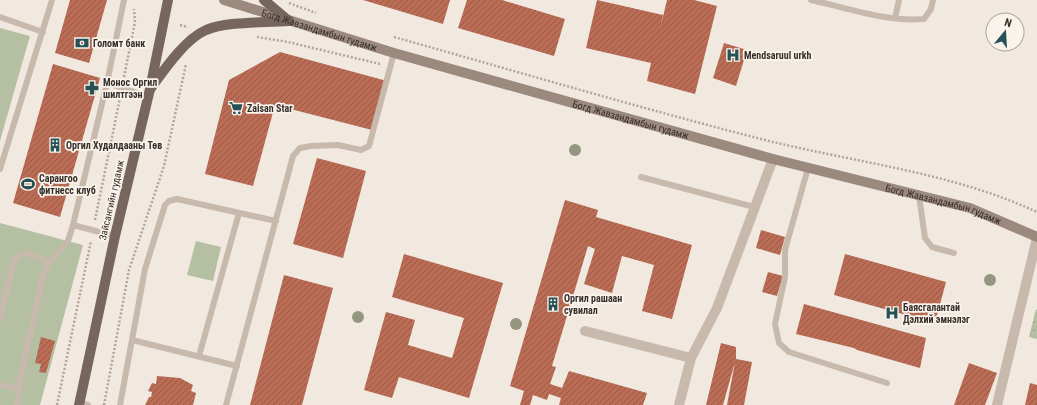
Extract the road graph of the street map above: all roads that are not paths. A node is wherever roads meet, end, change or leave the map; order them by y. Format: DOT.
graph roads {
  1 [pos="52,0"];
  2 [pos="124,0"];
  3 [pos="168,0"];
  4 [pos="224,0"];
  5 [pos="811,0"];
  6 [pos="899,0"];
  7 [pos="933,0"];
  8 [pos="266,1"];
  9 [pos="0,17"];
  10 [pos="896,18"];
  11 [pos="289,21"];
  12 [pos="43,32"];
  13 [pos="394,53"];
  14 [pos="106,83"];
  15 [pos="148,93"];
  16 [pos="773,159"];
  17 [pos="808,168"];
  18 [pos="0,169"];
  19 [pos="641,176"];
  20 [pos="918,196"];
  21 [pos="754,207"];
  22 [pos="239,213"];
  23 [pos="276,221"];
  24 [pos="73,225"];
  25 [pos="115,236"];
  26 [pos="1037,237"];
  27 [pos="954,254"];
  28 [pos="49,263"];
  29 [pos="0,319"];
  30 [pos="584,331"];
  31 [pos="132,340"];
  32 [pos="199,356"];
  33 [pos="691,358"];
  34 [pos="237,366"];
  35 [pos="887,383"];
  36 [pos="0,385"];
  37 [pos="19,389"];
  38 [pos="83,404"];
  39 [pos="17,405"];
  40 [pos="120,405"];
  41 [pos="226,405"];
  42 [pos="679,405"];
  43 [pos="996,405"];
  1 -- 12 [label="lane"];
  2 -- 14 [label="lane"];
  3 -- 15 [label="main road, Зайсангийн гудамж"];
  4 -- 11 [label="main road, Богд Жавзандамбын гудамж"];
  5 -- 10 [label="lane"];
  6 -- 10 [label="lane"];
  7 -- 10 [label="lane"];
  8 -- 11 [label="main road"];
  9 -- 12 [label="lane"];
  11 -- 13 [label="main road, Богд Жавзандамбын гудамж"];
  11 -- 15 [label="main road"];
  12 -- 18 [label="lane"];
  13 -- 16 [label="main road, Богд Жавзандамбын гудамж"];
  13 -- 23 [label="lane"];
  14 -- 15 [label="lane"];
  14 -- 24 [label="lane"];
  15 -- 25 [label="main road, Зайсангийн гудамж"];
  16 -- 17 [label="main road, Богд Жавзандамбын гудамж"];
  16 -- 21 [label="street"];
  17 -- 20 [label="main road, Богд Жавзандамбын гудамж"];
  17 -- 35 [label="lane"];
  19 -- 21 [label="lane"];
  20 -- 26 [label="main road, Богд Жавзандамбын гудамж"];
  20 -- 27 [label="lane"];
  21 -- 33 [label="street"];
  22 -- 23 [label="lane"];
  22 -- 31 [label="lane"];
  22 -- 32 [label="lane"];
  23 -- 34 [label="lane"];
  24 -- 25 [label="lane"];
  24 -- 28 [label="lane"];
  25 -- 38 [label="main road, Зайсангийн гудамж"];
  26 -- 43 [label="street, Богд Жавзандамбын гудамж"];
  28 -- 29 [label="lane"];
  28 -- 37 [label="lane"];
  30 -- 33 [label="street"];
  31 -- 32 [label="lane"];
  31 -- 40 [label="lane"];
  32 -- 34 [label="lane"];
  33 -- 42 [label="street"];
  34 -- 41 [label="lane"];
  36 -- 37 [label="lane"];
  37 -- 39 [label="lane"];
}
